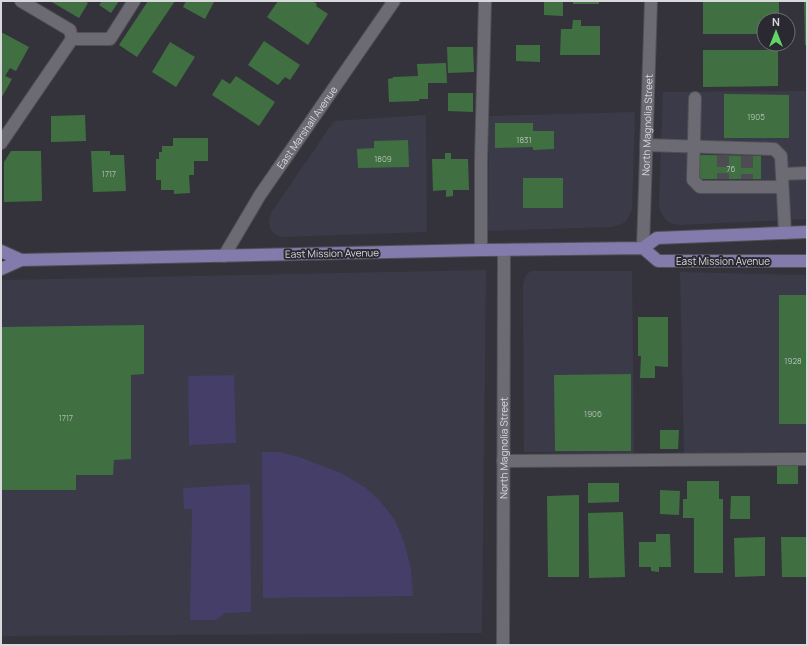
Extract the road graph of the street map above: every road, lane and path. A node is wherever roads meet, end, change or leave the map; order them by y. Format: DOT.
graph roads {
  1 [pos="20,1"];
  2 [pos="134,1"];
  3 [pos="394,1"];
  4 [pos="485,1"];
  5 [pos="651,1"];
  6 [pos="72,39"];
  7 [pos="695,98"];
  8 [pos="1,142"];
  9 [pos="646,145"];
  10 [pos="694,147"];
  11 [pos="807,173"];
  12 [pos="782,174"];
  13 [pos="782,187"];
  14 [pos="807,232"];
  15 [pos="785,233"];
  16 [pos="643,248"];
  17 [pos="1,250"];
  18 [pos="481,250"];
  19 [pos="504,250"];
  20 [pos="224,256"];
  21 [pos="21,260"];
  22 [pos="807,261"];
  23 [pos="1,269"];
  24 [pos="807,459"];
  25 [pos="503,461"];
  26 [pos="503,645"];
  1 -- 6 [label="street"];
  2 -- 6 [label="street"];
  3 -- 20 [label="street, East Marshall Avenue"];
  4 -- 18 [label="street"];
  5 -- 9 [label="street, North Magnolia Street"];
  6 -- 8 [label="street"];
  7 -- 10 [label="street"];
  9 -- 10 [label="street"];
  9 -- 16 [label="street, North Magnolia Street"];
  10 -- 12 [label="street"];
  10 -- 13 [label="street"];
  11 -- 12 [label="street"];
  12 -- 13 [label="street"];
  13 -- 15 [label="street"];
  14 -- 15 [label="main road, East Mission Avenue"];
  15 -- 16 [label="main road, East Mission Avenue"];
  16 -- 19 [label="main road, East Mission Avenue"];
  16 -- 22 [label="main road, East Mission Avenue"];
  17 -- 21 [label="main road, East Mission Avenue"];
  18 -- 19 [label="main road, East Mission Avenue"];
  18 -- 20 [label="main road, East Mission Avenue"];
  19 -- 25 [label="street, North Magnolia Street"];
  20 -- 21 [label="main road, East Mission Avenue"];
  21 -- 23 [label="main road, East Mission Avenue"];
  24 -- 25 [label="street"];
  25 -- 26 [label="street, North Magnolia Street"];
}
